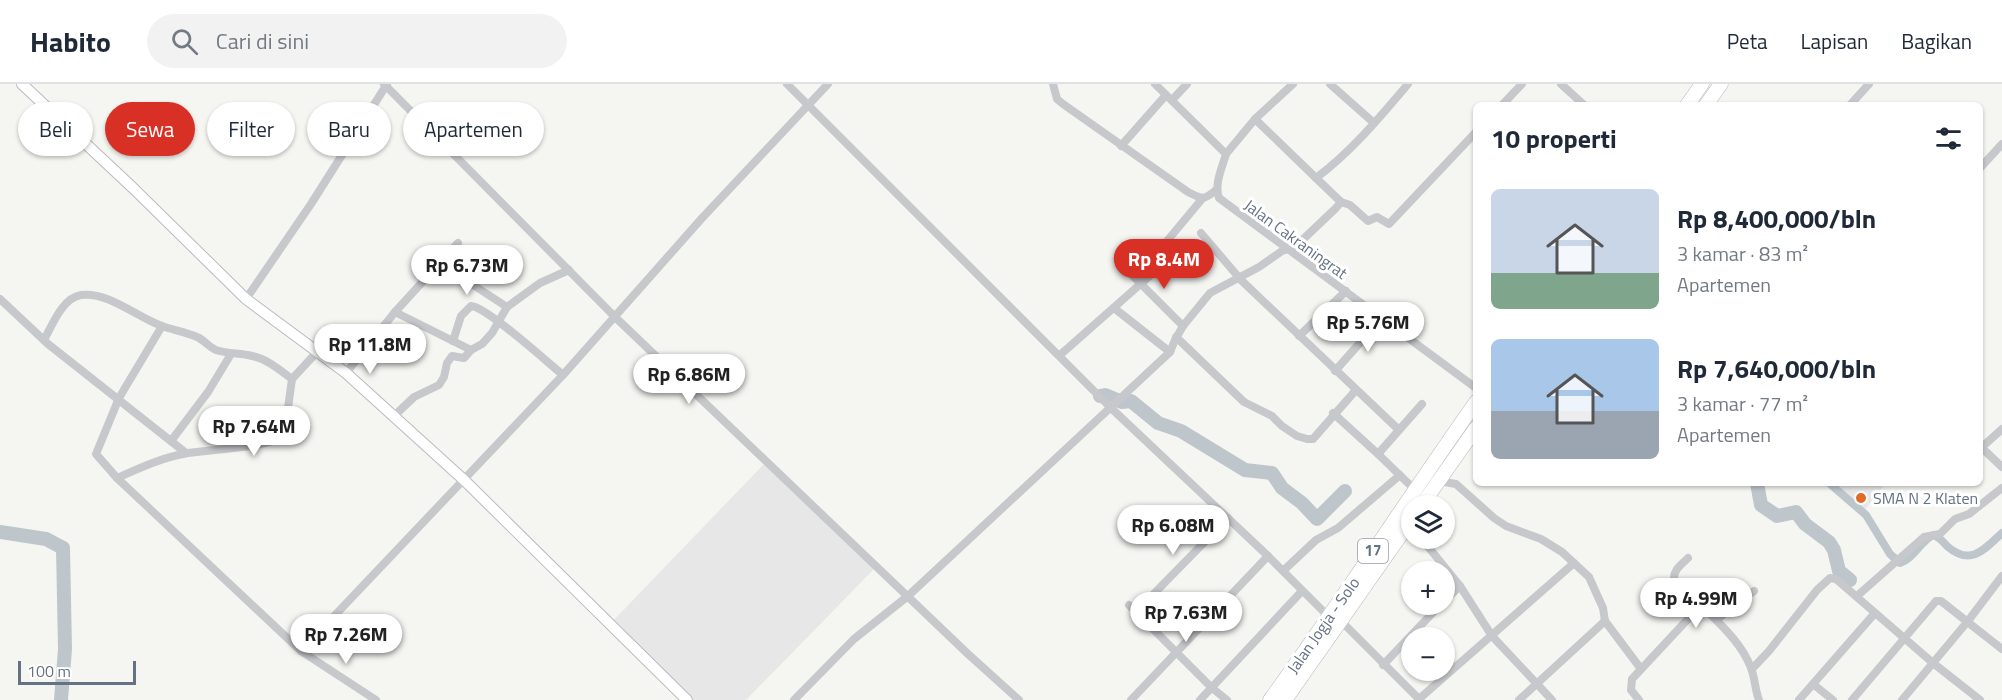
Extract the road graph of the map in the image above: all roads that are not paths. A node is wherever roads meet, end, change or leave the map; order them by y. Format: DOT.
graph roads {
  1 [pos="22,84"];
  2 [pos="786,84"];
  3 [pos="828,84"];
  4 [pos="1053,84"];
  5 [pos="1155,84"];
  6 [pos="1187,84"];
  7 [pos="1293,84"];
  8 [pos="1330,84"];
  9 [pos="1408,84"];
  10 [pos="1522,84"];
  11 [pos="1561,84"];
  12 [pos="1702,84"];
  13 [pos="1721,84"];
  14 [pos="1869,84"];
  15 [pos="386,85"];
  16 [pos="1169,97"];
  17 [pos="1505,102"];
  18 [pos="1581,102"];
  19 [pos="1689,102"];
  20 [pos="1708,102"];
  21 [pos="1853,102"];
  22 [pos="808,104"];
  23 [pos="1255,120"];
  24 [pos="1374,123"];
  25 [pos="1473,135"];
  26 [pos="2002,144"];
  27 [pos="1121,146"];
  28 [pos="1226,154"];
  29 [pos="1983,165"];
  30 [pos="1316,178"];
  31 [pos="1216,190"];
  32 [pos="1202,199"];
  33 [pos="1341,202"];
  34 [pos="1202,233"];
  35 [pos="458,243"];
  36 [pos="1289,249"];
  37 [pos="441,264"];
  38 [pos="569,270"];
  39 [pos="1128,271"];
  40 [pos="1238,277"];
  41 [pos="1140,284"];
  42 [pos="1346,291"];
  43 [pos="0,299"];
  44 [pos="246,299"];
  45 [pos="507,307"];
  46 [pos="1114,308"];
  47 [pos="395,312"];
  48 [pos="615,317"];
  49 [pos="1382,318"];
  50 [pos="499,322"];
  51 [pos="162,326"];
  52 [pos="1183,326"];
  53 [pos="1299,336"];
  54 [pos="1176,337"];
  55 [pos="44,340"];
  56 [pos="453,341"];
  57 [pos="471,350"];
  58 [pos="317,352"];
  59 [pos="1170,352"];
  60 [pos="231,354"];
  61 [pos="1060,355"];
  62 [pos="1335,371"];
  63 [pos="346,373"];
  64 [pos="563,375"];
  65 [pos="292,379"];
  66 [pos="1473,386"];
  67 [pos="1356,390"];
  68 [pos="119,399"];
  69 [pos="1422,404"];
  70 [pos="1473,406"];
  71 [pos="1111,408"];
  72 [pos="1333,413"];
  73 [pos="394,416"];
  74 [pos="2002,429"];
  75 [pos="1399,430"];
  76 [pos="1473,432"];
  77 [pos="171,441"];
  78 [pos="1983,445"];
  79 [pos="1983,449"];
  80 [pos="186,453"];
  81 [pos="1378,454"];
  82 [pos="2002,467"];
  83 [pos="1400,475"];
  84 [pos="1425,475"];
  85 [pos="117,478"];
  86 [pos="464,480"];
  87 [pos="1438,481"];
  88 [pos="2002,488"];
  89 [pos="1414,489"];
  90 [pos="1428,495"];
  91 [pos="1228,518"];
  92 [pos="1401,535"];
  93 [pos="1430,549"];
  94 [pos="1268,556"];
  95 [pos="1688,558"];
  96 [pos="1574,563"];
  97 [pos="1283,571"];
  98 [pos="2002,576"];
  99 [pos="1460,586"];
  100 [pos="1302,591"];
  101 [pos="1455,591"];
  102 [pos="1754,591"];
  103 [pos="908,596"];
  104 [pos="1857,596"];
  105 [pos="1701,605"];
  106 [pos="1129,606"];
  107 [pos="1136,612"];
  108 [pos="1875,613"];
  109 [pos="1431,615"];
  110 [pos="1335,619"];
  111 [pos="1716,620"];
  112 [pos="1605,621"];
  113 [pos="1968,621"];
  114 [pos="1492,636"];
  115 [pos="1905,639"];
  116 [pos="2002,650"];
  117 [pos="301,651"];
  118 [pos="1177,652"];
  119 [pos="1933,663"];
  120 [pos="1383,665"];
  121 [pos="1641,669"];
  122 [pos="1752,669"];
  123 [pos="1536,684"];
  124 [pos="1813,684"];
  125 [pos="1212,688"];
  126 [pos="1757,696"];
  127 [pos="1419,699"];
  128 [pos="1635,699"];
  129 [pos="376,700"];
  130 [pos="687,700"];
  131 [pos="794,700"];
  132 [pos="1019,700"];
  133 [pos="1131,700"];
  134 [pos="1200,700"];
  135 [pos="1227,700"];
  136 [pos="1270,700"];
  137 [pos="1285,700"];
  138 [pos="1519,700"];
  139 [pos="1552,700"];
  140 [pos="1748,700"];
  141 [pos="1799,700"];
  142 [pos="1833,700"];
  143 [pos="1852,700"];
  144 [pos="1902,700"];
  145 [pos="1980,700"];
  1 -- 44 [label="street"];
  2 -- 22 [label="street"];
  3 -- 22 [label="street"];
  4 -- 27 [label="street"];
  5 -- 16 [label="street"];
  6 -- 16 [label="street"];
  7 -- 23 [label="street"];
  8 -- 24 [label="street"];
  9 -- 24 [label="street"];
  10 -- 17 [label="street"];
  11 -- 18 [label="street"];
  12 -- 19 [label="highway"];
  13 -- 20 [label="highway"];
  14 -- 21 [label="street"];
  15 -- 38 [label="street"];
  15 -- 44 [label="street"];
  16 -- 27 [label="street"];
  16 -- 28 [label="street"];
  22 -- 48 [label="street"];
  22 -- 61 [label="street"];
  23 -- 28 [label="street"];
  23 -- 30 [label="street"];
  24 -- 30 [label="street"];
  25 -- 33 [label="street"];
  26 -- 29 [label="street"];
  27 -- 32 [label="street"];
  28 -- 31 [label="street"];
  30 -- 33 [label="street"];
  31 -- 32 [label="street"];
  31 -- 36 [label="street, Jalan Cakraningrat"];
  32 -- 41 [label="street"];
  33 -- 36 [label="street"];
  34 -- 40 [label="street"];
  35 -- 37 [label="street"];
  36 -- 40 [label="street"];
  36 -- 42 [label="street, Jalan Cakraningrat"];
  37 -- 45 [label="street"];
  37 -- 47 [label="street"];
  38 -- 45 [label="street"];
  38 -- 48 [label="street"];
  39 -- 41 [label="street"];
  40 -- 52 [label="street"];
  40 -- 53 [label="street"];
  41 -- 46 [label="street"];
  41 -- 52 [label="street"];
  42 -- 49 [label="street, Jalan Cakraningrat"];
  42 -- 53 [label="street"];
  43 -- 55 [label="street"];
  44 -- 58 [label="street"];
  45 -- 50 [label="street"];
  46 -- 59 [label="street"];
  46 -- 61 [label="street"];
  47 -- 56 [label="street"];
  47 -- 63 [label="street"];
  48 -- 64 [label="street"];
  48 -- 103 [label="street"];
  49 -- 62 [label="street"];
  49 -- 66 [label="street, Jalan Cakraningrat"];
  50 -- 56 [label="street"];
  50 -- 57 [label="street"];
  50 -- 64 [label="street"];
  51 -- 55 [label="street"];
  51 -- 60 [label="street"];
  51 -- 68 [label="street"];
  52 -- 54 [label="street"];
  53 -- 62 [label="street"];
  54 -- 59 [label="street"];
  54 -- 72 [label="street"];
  55 -- 68 [label="street"];
  56 -- 57 [label="street"];
  57 -- 73 [label="street"];
  58 -- 63 [label="street"];
  58 -- 65 [label="street"];
  59 -- 71 [label="street"];
  60 -- 65 [label="street"];
  60 -- 77 [label="street"];
  61 -- 71 [label="street"];
  62 -- 67 [label="street"];
  63 -- 73 [label="street"];
  64 -- 86 [label="street"];
  65 -- 80 [label="street"];
  67 -- 72 [label="street"];
  67 -- 75 [label="street"];
  68 -- 77 [label="street"];
  68 -- 85 [label="street"];
  69 -- 75 [label="street"];
  70 -- 84 [label="highway, Jalan Jogja - Solo / 17"];
  71 -- 91 [label="street"];
  71 -- 103 [label="street"];
  72 -- 81 [label="street"];
  73 -- 86 [label="street"];
  74 -- 78 [label="street"];
  75 -- 81 [label="street"];
  76 -- 87 [label="highway"];
  77 -- 80 [label="street"];
  79 -- 82 [label="street"];
  80 -- 85 [label="street"];
  81 -- 83 [label="street"];
  83 -- 89 [label="street"];
  83 -- 97 [label="street"];
  84 -- 87 [label="street"];
  84 -- 89 [label="highway, Jalan Jogja - Solo / 17"];
  85 -- 117 [label="street"];
  86 -- 117 [label="street"];
  86 -- 130 [label="street"];
  87 -- 90 [label="highway"];
  87 -- 96 [label="street"];
  88 -- 104 [label="street"];
  89 -- 110 [label="highway, Jalan Jogja - Solo / 17"];
  91 -- 94 [label="street"];
  91 -- 107 [label="street"];
  92 -- 110 [label="highway, Jalan Jogja - Solo / 17"];
  93 -- 99 [label="street"];
  94 -- 97 [label="street"];
  94 -- 118 [label="street"];
  95 -- 105 [label="street"];
  96 -- 112 [label="street"];
  96 -- 114 [label="street"];
  97 -- 100 [label="street"];
  98 -- 113 [label="street"];
  99 -- 101 [label="street"];
  99 -- 114 [label="street"];
  100 -- 110 [label="street"];
  100 -- 125 [label="street"];
  102 -- 111 [label="street"];
  103 -- 131 [label="street"];
  103 -- 132 [label="street"];
  104 -- 108 [label="street"];
  104 -- 122 [label="street"];
  105 -- 111 [label="street"];
  105 -- 121 [label="street"];
  106 -- 107 [label="street"];
  107 -- 118 [label="street"];
  108 -- 115 [label="street"];
  108 -- 124 [label="street"];
  109 -- 120 [label="street"];
  110 -- 120 [label="street"];
  110 -- 136 [label="highway, Jalan Jogja - Solo / 17"];
  110 -- 137 [label="highway, Jalan Jogja - Solo / 17"];
  111 -- 122 [label="street"];
  112 -- 121 [label="street"];
  112 -- 123 [label="street"];
  113 -- 115 [label="street"];
  113 -- 116 [label="street"];
  113 -- 119 [label="street"];
  114 -- 123 [label="street"];
  114 -- 127 [label="street"];
  115 -- 119 [label="street"];
  115 -- 143 [label="street"];
  117 -- 129 [label="street"];
  118 -- 125 [label="street"];
  118 -- 133 [label="street"];
  119 -- 144 [label="street"];
  119 -- 145 [label="street"];
  120 -- 127 [label="street"];
  121 -- 128 [label="street"];
  122 -- 126 [label="street"];
  123 -- 138 [label="street"];
  123 -- 139 [label="street"];
  124 -- 141 [label="street"];
  124 -- 142 [label="street"];
  125 -- 134 [label="street"];
  125 -- 135 [label="street"];
  126 -- 140 [label="street"];
}
